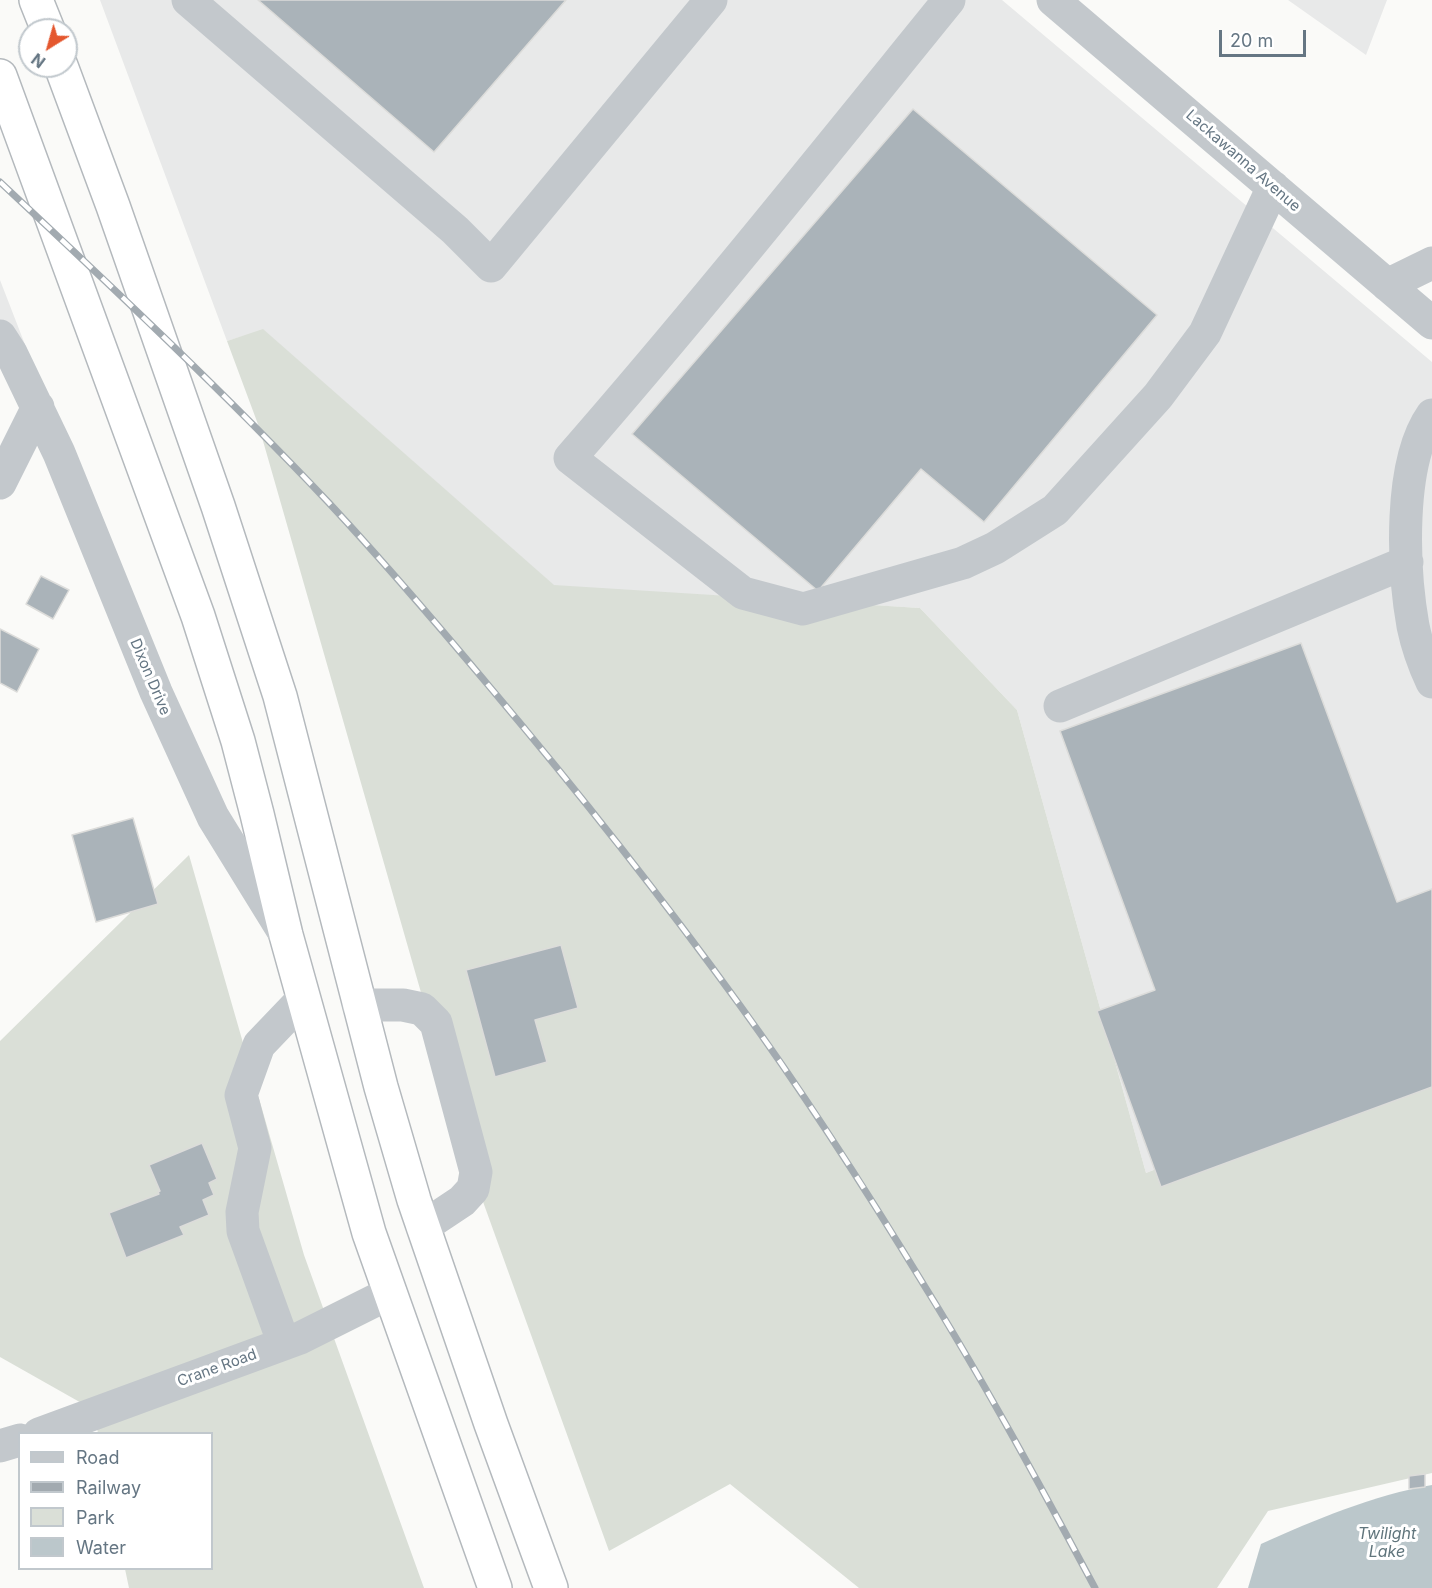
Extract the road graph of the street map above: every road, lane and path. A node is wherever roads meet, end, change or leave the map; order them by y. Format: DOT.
graph roads {
  1 [pos="36,0"];
  2 [pos="188,0"];
  3 [pos="711,0"];
  4 [pos="949,0"];
  5 [pos="1053,0"];
  6 [pos="43,18"];
  7 [pos="0,76"];
  8 [pos="65,78"];
  9 [pos="1273,187"];
  10 [pos="1432,263"];
  11 [pos="1387,285"];
  12 [pos="1432,323"];
  13 [pos="0,336"];
  14 [pos="38,407"];
  15 [pos="1432,415"];
  16 [pos="0,483"];
  17 [pos="1407,562"];
  18 [pos="1432,682"];
  19 [pos="1060,706"];
  20 [pos="286,935"];
  21 [pos="303,999"];
  22 [pos="359,1005"];
  23 [pos="423,1227"];
  24 [pos="390,1293"];
  25 [pos="284,1344"];
  26 [pos="44,1432"];
  27 [pos="18,1441"];
  28 [pos="0,1446"];
  29 [pos="495,1588"];
  30 [pos="551,1588"];
  1 -- 6 [label="highway"];
  2 -- 3 [label="street"];
  4 -- 9 [label="street"];
  5 -- 9 [label="street, Lackawanna Avenue"];
  7 -- 20 [label="highway"];
  8 -- 22 [label="highway"];
  9 -- 11 [label="street, Lackawanna Avenue"];
  10 -- 11 [label="street"];
  11 -- 12 [label="street, Lackawanna Avenue"];
  13 -- 14 [label="street, Dixon Drive"];
  14 -- 16 [label="street"];
  14 -- 20 [label="street, Dixon Drive"];
  15 -- 17 [label="street"];
  17 -- 18 [label="street"];
  17 -- 19 [label="street"];
  20 -- 21 [label="highway"];
  21 -- 24 [label="highway"];
  21 -- 25 [label="street"];
  22 -- 23 [label="highway"];
  22 -- 23 [label="street"];
  23 -- 30 [label="highway"];
  24 -- 25 [label="street, Crane Road"];
  24 -- 29 [label="highway"];
  25 -- 26 [label="street, Crane Road"];
  27 -- 28 [label="street"];
}
